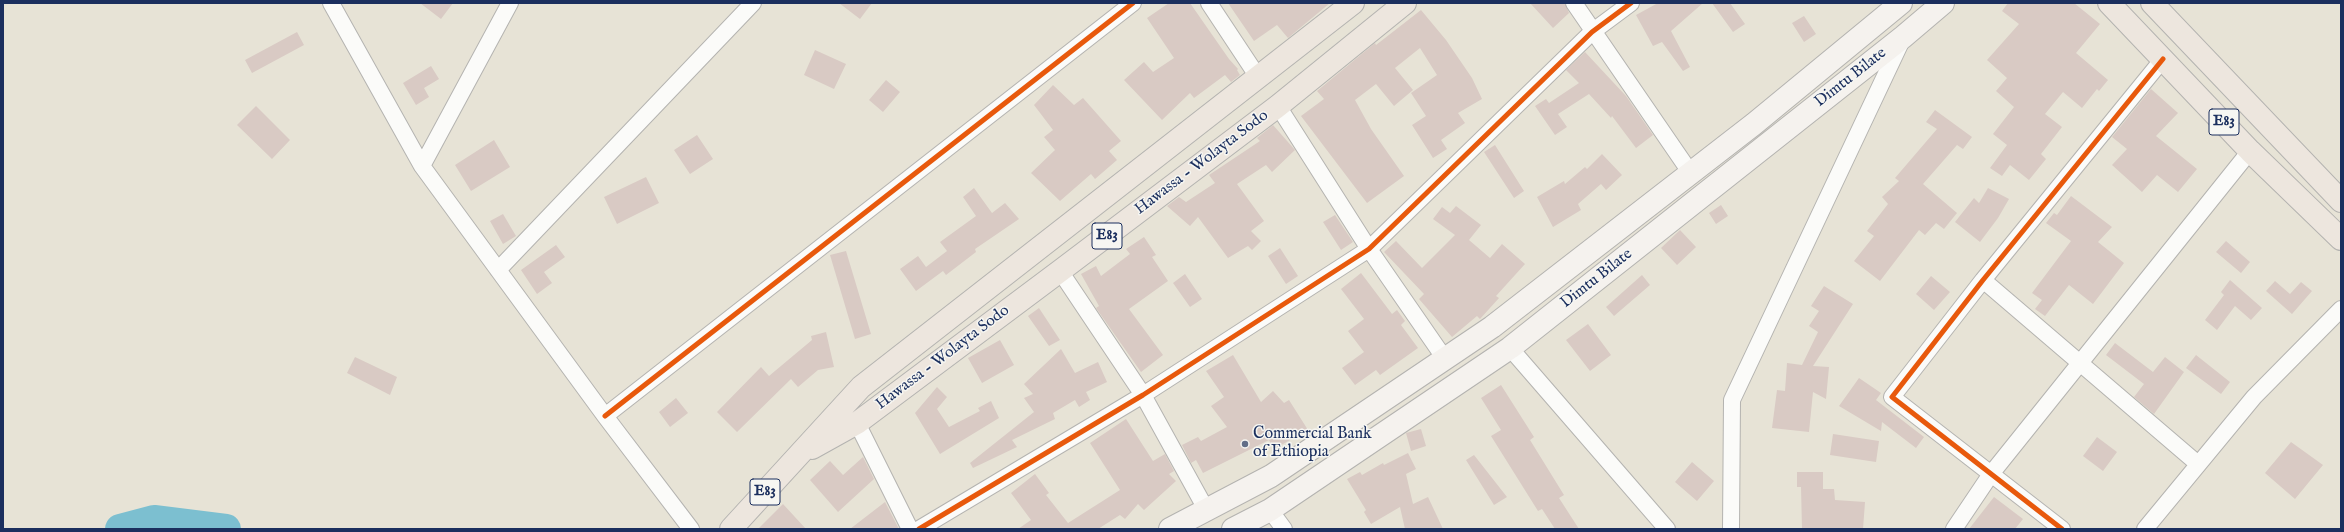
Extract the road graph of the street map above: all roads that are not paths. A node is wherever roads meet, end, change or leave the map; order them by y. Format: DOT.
graph roads {
  1 [pos="331,3"];
  2 [pos="510,3"];
  3 [pos="753,3"];
  4 [pos="1133,3"];
  5 [pos="1209,3"];
  6 [pos="1353,3"];
  7 [pos="1405,3"];
  8 [pos="1574,3"];
  9 [pos="1631,3"];
  10 [pos="1901,3"];
  11 [pos="1943,3"];
  12 [pos="2109,3"];
  13 [pos="2152,3"];
  14 [pos="1592,32"];
  15 [pos="1903,37"];
  16 [pos="2163,59"];
  17 [pos="1258,77"];
  18 [pos="1278,106"];
  19 [pos="2250,151"];
  20 [pos="422,166"];
  21 [pos="1690,172"];
  22 [pos="2341,201"];
  23 [pos="2341,239"];
  24 [pos="1042,246"];
  25 [pos="1369,249"];
  26 [pos="498,270"];
  27 [pos="1060,271"];
  28 [pos="1983,280"];
  29 [pos="2341,309"];
  30 [pos="1510,348"];
  31 [pos="1445,359"];
  32 [pos="2080,363"];
  33 [pos="1143,395"];
  34 [pos="604,416"];
  35 [pos="858,423"];
  36 [pos="799,456"];
  37 [pos="2198,464"];
  38 [pos="1991,474"];
  39 [pos="1270,510"];
  40 [pos="1207,511"];
  41 [pos="691,529"];
  42 [pos="732,529"];
  43 [pos="910,529"];
  44 [pos="919,529"];
  45 [pos="1170,529"];
  46 [pos="1233,529"];
  47 [pos="1284,529"];
  48 [pos="1667,529"];
  49 [pos="1731,529"];
  50 [pos="1954,529"];
  51 [pos="2062,529"];
  52 [pos="2145,529"];
  1 -- 20 [label="street"];
  2 -- 20 [label="street"];
  3 -- 26 [label="street"];
  4 -- 34 [label="street"];
  5 -- 17 [label="street"];
  6 -- 17 [label="main road, Hawassa - Wolayta Sodo / E83"];
  7 -- 18 [label="main road, Hawassa - Wolayta Sodo / E83"];
  8 -- 14 [label="street"];
  9 -- 14 [label="street"];
  10 -- 21 [label="main road"];
  11 -- 15 [label="main road, Dimtu Bilate"];
  12 -- 16 [label="main road, E83"];
  13 -- 22 [label="main road, E83"];
  14 -- 21 [label="street"];
  14 -- 25 [label="street"];
  15 -- 30 [label="main road, Dimtu Bilate"];
  15 -- 49 [label="street"];
  16 -- 19 [label="main road, E83"];
  16 -- 28 [label="street"];
  17 -- 18 [label="main road"];
  17 -- 24 [label="main road, Hawassa - Wolayta Sodo / E83"];
  18 -- 25 [label="street"];
  18 -- 27 [label="main road, Hawassa - Wolayta Sodo / E83"];
  19 -- 23 [label="main road, E83"];
  19 -- 32 [label="street"];
  20 -- 26 [label="street"];
  21 -- 31 [label="main road"];
  24 -- 27 [label="main road"];
  24 -- 36 [label="main road, Hawassa - Wolayta Sodo / E83"];
  25 -- 31 [label="street"];
  25 -- 33 [label="street"];
  26 -- 34 [label="street"];
  27 -- 33 [label="street"];
  27 -- 35 [label="main road, Hawassa - Wolayta Sodo / E83"];
  28 -- 32 [label="street"];
  28 -- 38 [label="street"];
  29 -- 37 [label="street"];
  30 -- 39 [label="main road, Dimtu Bilate"];
  30 -- 48 [label="street"];
  31 -- 40 [label="main road"];
  32 -- 37 [label="street"];
  32 -- 38 [label="street"];
  33 -- 40 [label="street"];
  33 -- 44 [label="street"];
  34 -- 41 [label="street"];
  35 -- 36 [label="main road, Hawassa - Wolayta Sodo / E83"];
  35 -- 43 [label="street"];
  36 -- 42 [label="main road, Hawassa - Wolayta Sodo / E83"];
  37 -- 52 [label="street"];
  38 -- 50 [label="street"];
  38 -- 51 [label="street"];
  39 -- 46 [label="main road, Dimtu Bilate"];
  39 -- 47 [label="street"];
  40 -- 45 [label="main road"];
}
